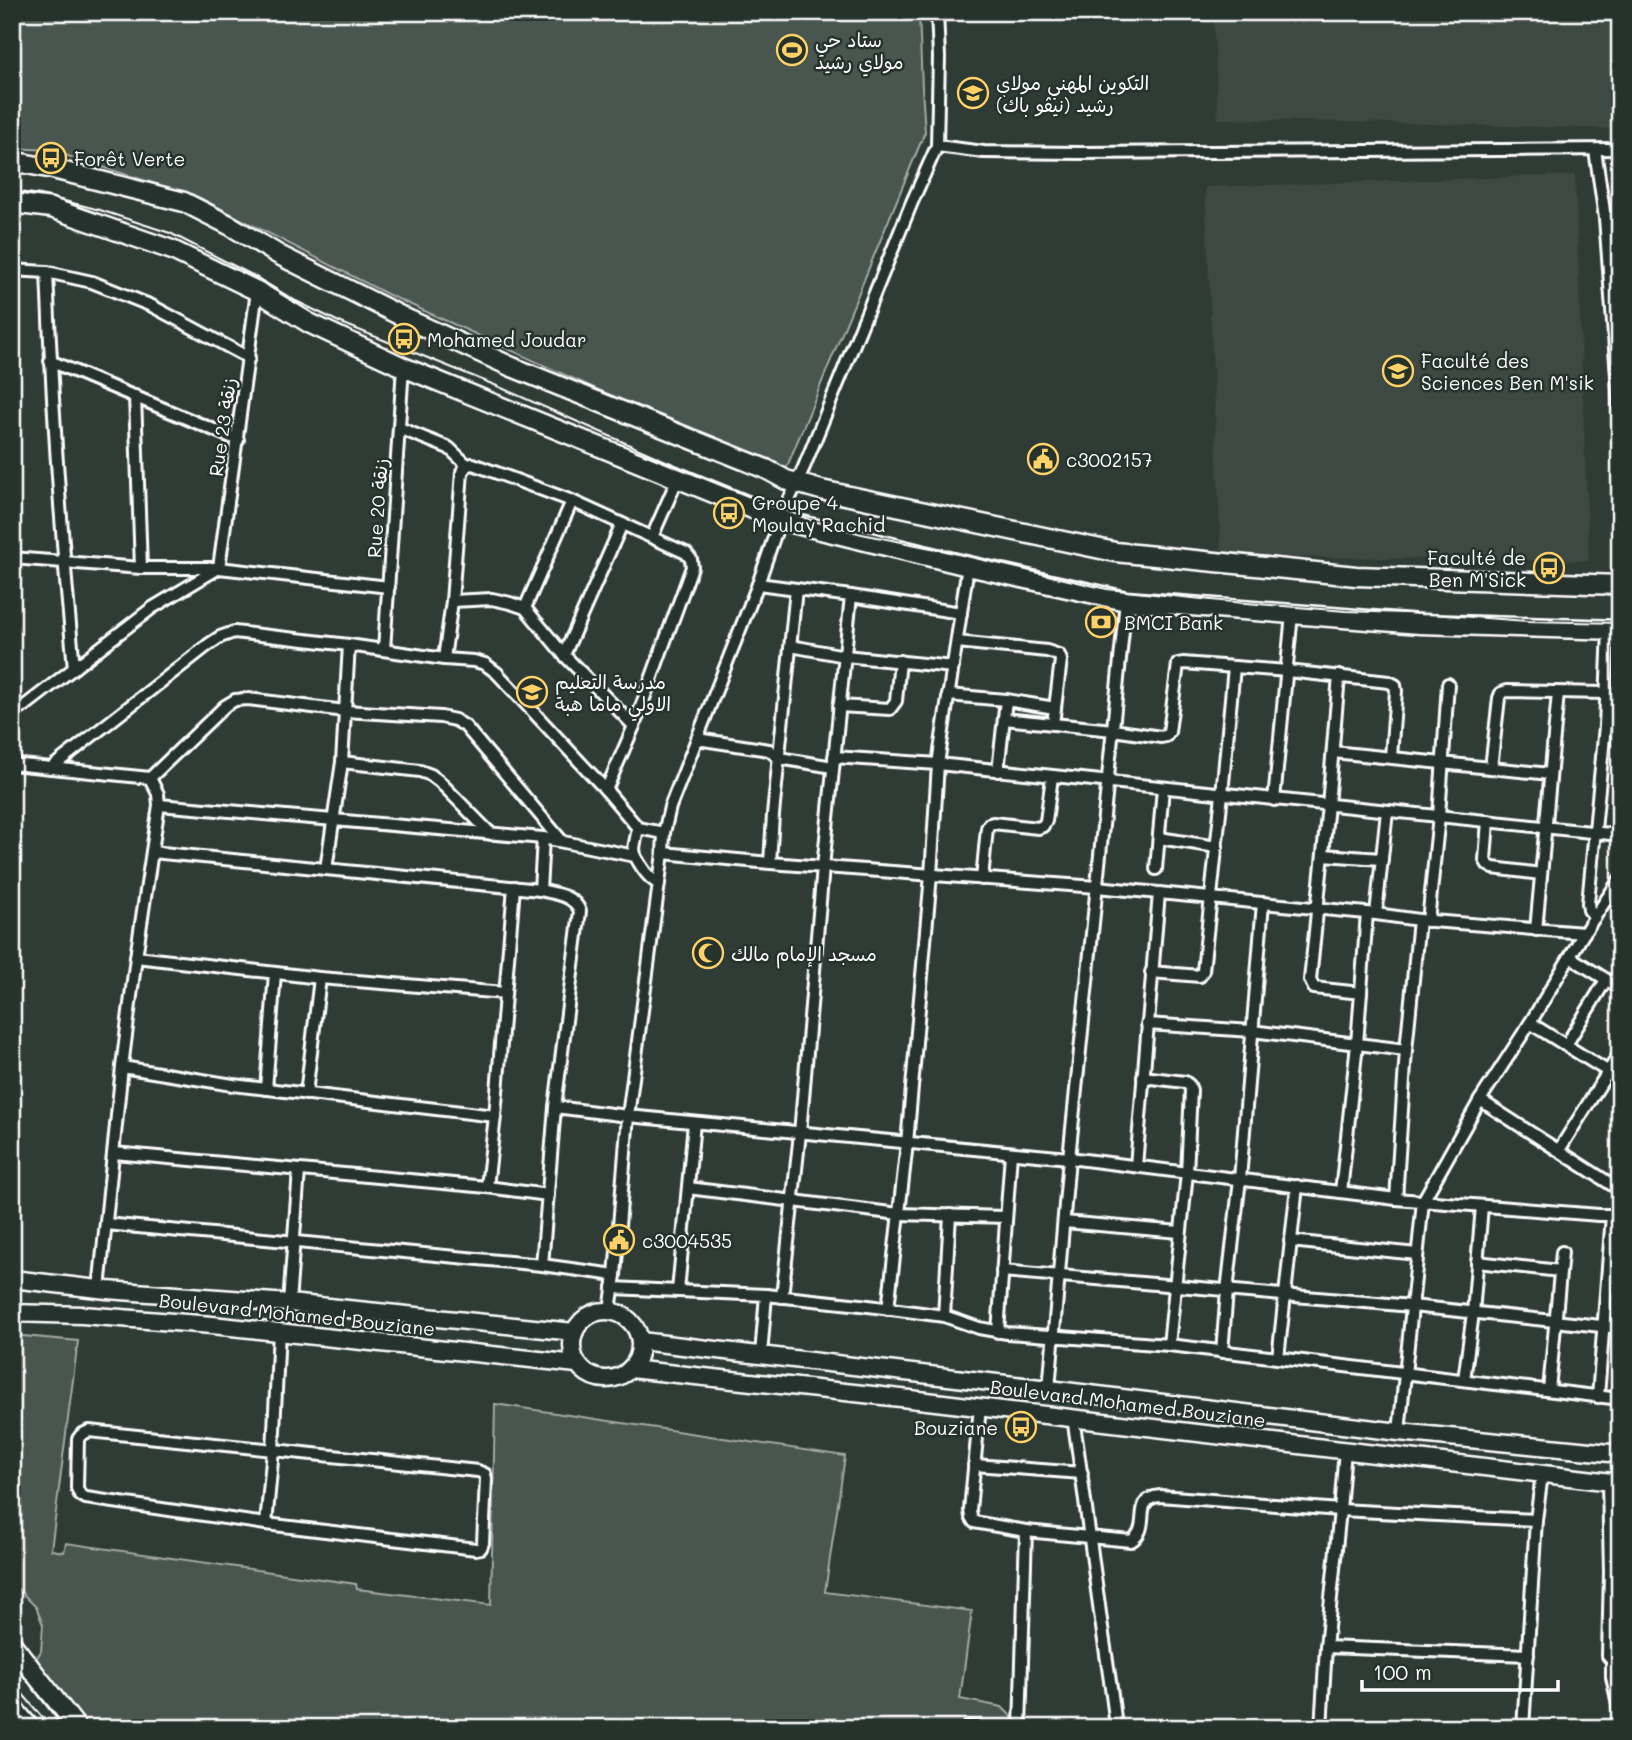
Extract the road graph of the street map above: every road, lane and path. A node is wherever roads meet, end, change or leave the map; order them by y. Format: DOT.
graph roads {
  1 [pos="937,12"];
  2 [pos="937,146"];
  3 [pos="1620,149"];
  4 [pos="1595,150"];
  5 [pos="12,161"];
  6 [pos="12,203"];
  7 [pos="1620,217"];
  8 [pos="1605,218"];
  9 [pos="12,270"];
  10 [pos="47,272"];
  11 [pos="257,291"];
  12 [pos="249,358"];
  13 [pos="50,361"];
  14 [pos="403,367"];
  15 [pos="135,396"];
  16 [pos="1620,415"];
  17 [pos="400,428"];
  18 [pos="238,440"];
  19 [pos="467,465"];
  20 [pos="678,478"];
  21 [pos="797,483"];
  22 [pos="572,501"];
  23 [pos="780,520"];
  24 [pos="622,524"];
  25 [pos="652,537"];
  26 [pos="12,558"];
  27 [pos="63,562"];
  28 [pos="968,566"];
  29 [pos="141,568"];
  30 [pos="219,568"];
  31 [pos="758,584"];
  32 [pos="1620,585"];
  33 [pos="389,587"];
  34 [pos="796,589"];
  35 [pos="851,596"];
  36 [pos="452,601"];
  37 [pos="1126,601"];
  38 [pos="525,608"];
  39 [pos="961,613"];
  40 [pos="1292,614"];
  41 [pos="1615,630"];
  42 [pos="957,642"];
  43 [pos="349,645"];
  44 [pos="791,646"];
  45 [pos="384,650"];
  46 [pos="564,655"];
  47 [pos="845,656"];
  48 [pos="444,659"];
  49 [pos="900,661"];
  50 [pos="953,667"];
  51 [pos="1234,667"];
  52 [pos="74,668"];
  53 [pos="1287,671"];
  54 [pos="1339,676"];
  55 [pos="1448,684"];
  56 [pos="1558,693"];
  57 [pos="1606,693"];
  58 [pos="948,695"];
  59 [pos="1006,701"];
  60 [pos="839,706"];
  61 [pos="1055,708"];
  62 [pos="12,711"];
  63 [pos="345,711"];
  64 [pos="1004,719"];
  65 [pos="1053,724"];
  66 [pos="634,726"];
  67 [pos="1113,730"];
  68 [pos="697,739"];
  69 [pos="1333,752"];
  70 [pos="1391,757"];
  71 [pos="779,758"];
  72 [pos="341,762"];
  73 [pos="834,762"];
  74 [pos="1443,762"];
  75 [pos="12,764"];
  76 [pos="938,764"];
  77 [pos="51,768"];
  78 [pos="1491,768"];
  79 [pos="998,771"];
  80 [pos="1550,774"];
  81 [pos="1052,777"];
  82 [pos="150,778"];
  83 [pos="1106,783"];
  84 [pos="1163,788"];
  85 [pos="606,790"];
  86 [pos="1222,794"];
  87 [pos="1274,800"];
  88 [pos="159,805"];
  89 [pos="1328,805"];
  90 [pos="1387,811"];
  91 [pos="1439,816"];
  92 [pos="334,821"];
  93 [pos="1488,821"];
  94 [pos="1546,827"];
  95 [pos="638,828"];
  96 [pos="1595,832"];
  97 [pos="664,833"];
  98 [pos="491,834"];
  99 [pos="1620,835"];
  100 [pos="543,838"];
  101 [pos="1159,838"];
  102 [pos="561,840"];
  103 [pos="1217,847"];
  104 [pos="152,852"];
  105 [pos="663,853"];
  106 [pos="1323,855"];
  107 [pos="635,856"];
  108 [pos="1382,859"];
  109 [pos="771,863"];
  110 [pos="823,867"];
  111 [pos="326,869"];
  112 [pos="1156,869"];
  113 [pos="1541,874"];
  114 [pos="931,875"];
  115 [pos="982,879"];
  116 [pos="1620,879"];
  117 [pos="659,884"];
  118 [pos="514,887"];
  119 [pos="1097,887"];
  120 [pos="540,890"];
  121 [pos="1159,893"];
  122 [pos="1616,894"];
  123 [pos="1212,898"];
  124 [pos="1263,903"];
  125 [pos="1317,908"];
  126 [pos="1372,913"];
  127 [pos="1595,917"];
  128 [pos="1423,920"];
  129 [pos="1536,930"];
  130 [pos="1584,933"];
  131 [pos="136,957"];
  132 [pos="1570,957"];
  133 [pos="1151,972"];
  134 [pos="275,973"];
  135 [pos="320,978"];
  136 [pos="1606,980"];
  137 [pos="1620,988"];
  138 [pos="505,993"];
  139 [pos="1361,993"];
  140 [pos="1530,1023"];
  141 [pos="1147,1024"];
  142 [pos="1252,1031"];
  143 [pos="1357,1044"];
  144 [pos="1566,1045"];
  145 [pos="1406,1050"];
  146 [pos="1620,1054"];
  147 [pos="122,1068"];
  148 [pos="1608,1072"];
  149 [pos="1143,1077"];
  150 [pos="1620,1079"];
  151 [pos="266,1089"];
  152 [pos="306,1094"];
  153 [pos="1480,1100"];
  154 [pos="555,1107"];
  155 [pos="495,1116"];
  156 [pos="628,1116"];
  157 [pos="694,1123"];
  158 [pos="800,1133"];
  159 [pos="907,1143"];
  160 [pos="1559,1150"];
  161 [pos="114,1153"];
  162 [pos="1011,1153"];
  163 [pos="1069,1158"];
  164 [pos="1136,1166"];
  165 [pos="299,1171"];
  166 [pos="1187,1173"];
  167 [pos="1240,1179"];
  168 [pos="1297,1186"];
  169 [pos="488,1187"];
  170 [pos="688,1188"];
  171 [pos="1620,1190"];
  172 [pos="1341,1192"];
  173 [pos="548,1195"];
  174 [pos="1396,1199"];
  175 [pos="793,1200"];
  176 [pos="1423,1201"];
  177 [pos="1482,1206"];
  178 [pos="899,1214"];
  179 [pos="950,1215"];
  180 [pos="1616,1215"];
  181 [pos="1006,1217"];
  182 [pos="1063,1222"];
  183 [pos="106,1224"];
  184 [pos="1180,1232"];
  185 [pos="293,1241"];
  186 [pos="1290,1241"];
  187 [pos="1562,1252"];
  188 [pos="1417,1254"];
  189 [pos="1477,1262"];
  190 [pos="542,1265"];
  191 [pos="1002,1271"];
  192 [pos="1560,1272"];
  193 [pos="615,1275"];
  194 [pos="1059,1277"];
  195 [pos="12,1279"];
  196 [pos="1175,1285"];
  197 [pos="613,1288"];
  198 [pos="99,1289"];
  199 [pos="678,1291"];
  200 [pos="1227,1291"];
  201 [pos="766,1295"];
  202 [pos="1284,1295"];
  203 [pos="782,1297"];
  204 [pos="289,1303"];
  205 [pos="1412,1306"];
  206 [pos="888,1309"];
  207 [pos="610,1311"];
  208 [pos="12,1313"];
  209 [pos="45,1313"];
  210 [pos="1473,1313"];
  211 [pos="944,1316"];
  212 [pos="1555,1322"];
  213 [pos="12,1324"];
  214 [pos="1603,1327"];
  215 [pos="1620,1328"];
  216 [pos="279,1331"];
  217 [pos="574,1332"];
  218 [pos="998,1332"];
  219 [pos="1054,1336"];
  220 [pos="639,1341"];
  221 [pos="1169,1345"];
  222 [pos="1222,1352"];
  223 [pos="761,1355"];
  224 [pos="1278,1358"];
  225 [pos="577,1364"];
  226 [pos="630,1369"];
  227 [pos="1405,1373"];
  228 [pos="1464,1380"];
  229 [pos="1049,1388"];
  230 [pos="1549,1390"];
  231 [pos="1598,1396"];
  232 [pos="1620,1399"];
  233 [pos="980,1407"];
  234 [pos="1073,1418"];
  235 [pos="1399,1432"];
  236 [pos="273,1450"];
  237 [pos="1345,1450"];
  238 [pos="1620,1454"];
  239 [pos="974,1465"];
  240 [pos="1082,1473"];
  241 [pos="1542,1474"];
  242 [pos="1614,1483"];
  243 [pos="1340,1510"];
  244 [pos="1536,1520"];
  245 [pos="266,1524"];
  246 [pos="1026,1531"];
  247 [pos="1090,1537"];
  248 [pos="1615,1573"];
  249 [pos="12,1644"];
  250 [pos="1326,1647"];
  251 [pos="1528,1656"];
  252 [pos="1616,1660"];
  253 [pos="12,1707"];
  254 [pos="1620,1713"];
  255 [pos="968,1727"];
  256 [pos="30,1728"];
  257 [pos="77,1728"];
  258 [pos="985,1728"];
  259 [pos="1020,1728"];
  260 [pos="1116,1728"];
  261 [pos="1321,1728"];
  262 [pos="1523,1728"];
  1 -- 2 [label="street"];
  2 -- 4 [label="street"];
  2 -- 21 [label="street"];
  3 -- 4 [label="street"];
  4 -- 8 [label="street"];
  5 -- 21 [label="main road"];
  6 -- 11 [label="main road"];
  7 -- 8 [label="street"];
  8 -- 16 [label="street"];
  9 -- 10 [label="street"];
  10 -- 12 [label="street"];
  10 -- 13 [label="street"];
  11 -- 12 [label="street, Rue 23 زنقة"];
  11 -- 14 [label="main road"];
  12 -- 18 [label="street, Rue 23 زنقة"];
  13 -- 15 [label="street"];
  13 -- 27 [label="street"];
  14 -- 17 [label="street, Rue 20 زنقة"];
  14 -- 20 [label="main road"];
  15 -- 18 [label="street"];
  15 -- 29 [label="street"];
  17 -- 19 [label="street"];
  17 -- 33 [label="street, Rue 20 زنقة"];
  18 -- 30 [label="street, Rue 23 زنقة"];
  19 -- 22 [label="street"];
  19 -- 36 [label="street"];
  20 -- 23 [label="main road"];
  20 -- 25 [label="street"];
  21 -- 23 [label="street"];
  21 -- 32 [label="main road"];
  22 -- 24 [label="street"];
  22 -- 38 [label="street"];
  23 -- 28 [label="main road"];
  23 -- 31 [label="street"];
  24 -- 25 [label="street"];
  24 -- 46 [label="street"];
  25 -- 66 [label="street"];
  26 -- 27 [label="street"];
  27 -- 29 [label="street"];
  27 -- 52 [label="street"];
  28 -- 37 [label="main road"];
  28 -- 39 [label="street"];
  29 -- 30 [label="street"];
  30 -- 33 [label="street"];
  30 -- 52 [label="street"];
  31 -- 34 [label="street"];
  31 -- 68 [label="street"];
  33 -- 45 [label="street, Rue 20 زنقة"];
  34 -- 35 [label="street"];
  34 -- 44 [label="street"];
  35 -- 39 [label="street"];
  35 -- 47 [label="street"];
  36 -- 38 [label="street"];
  36 -- 48 [label="street"];
  37 -- 40 [label="main road"];
  37 -- 67 [label="street"];
  38 -- 46 [label="street"];
  39 -- 42 [label="street"];
  40 -- 41 [label="main road"];
  40 -- 53 [label="street"];
  41 -- 57 [label="street"];
  42 -- 50 [label="street"];
  42 -- 61 [label="street"];
  43 -- 45 [label="street"];
  43 -- 63 [label="street"];
  43 -- 77 [label="street"];
  44 -- 47 [label="street"];
  44 -- 71 [label="street"];
  45 -- 48 [label="street"];
  46 -- 66 [label="street"];
  47 -- 49 [label="street"];
  47 -- 60 [label="street"];
  48 -- 85 [label="street"];
  49 -- 50 [label="street"];
  49 -- 60 [label="street"];
  50 -- 58 [label="street"];
  51 -- 53 [label="street"];
  51 -- 67 [label="street"];
  51 -- 86 [label="street"];
  52 -- 62 [label="street"];
  53 -- 54 [label="street"];
  53 -- 87 [label="street"];
  54 -- 69 [label="street"];
  54 -- 70 [label="street"];
  55 -- 74 [label="street"];
  56 -- 57 [label="street"];
  56 -- 78 [label="street"];
  56 -- 80 [label="street"];
  57 -- 96 [label="street"];
  58 -- 59 [label="street"];
  58 -- 76 [label="street"];
  59 -- 61 [label="street"];
  59 -- 64 [label="street"];
  60 -- 73 [label="street"];
  61 -- 65 [label="street"];
  63 -- 72 [label="street"];
  63 -- 82 [label="street"];
  63 -- 102 [label="street"];
  64 -- 65 [label="street"];
  64 -- 79 [label="street"];
  65 -- 67 [label="street"];
  66 -- 85 [label="street"];
  67 -- 83 [label="street"];
  68 -- 71 [label="street"];
  68 -- 97 [label="street"];
  69 -- 70 [label="street"];
  69 -- 89 [label="street"];
  70 -- 74 [label="street"];
  71 -- 73 [label="street"];
  71 -- 109 [label="street"];
  72 -- 92 [label="street"];
  72 -- 98 [label="street"];
  73 -- 76 [label="street"];
  73 -- 110 [label="street"];
  74 -- 78 [label="street"];
  74 -- 91 [label="street"];
  75 -- 77 [label="street"];
  76 -- 79 [label="street"];
  76 -- 114 [label="street"];
  77 -- 82 [label="street"];
  78 -- 80 [label="street"];
  79 -- 81 [label="street"];
  80 -- 94 [label="street"];
  81 -- 83 [label="street"];
  81 -- 115 [label="street"];
  82 -- 88 [label="street"];
  83 -- 84 [label="street"];
  83 -- 119 [label="street"];
  84 -- 86 [label="street"];
  84 -- 101 [label="street"];
  85 -- 95 [label="street"];
  86 -- 87 [label="street"];
  86 -- 103 [label="street"];
  87 -- 89 [label="street"];
  88 -- 92 [label="street"];
  88 -- 104 [label="street"];
  89 -- 90 [label="street"];
  89 -- 106 [label="street"];
  90 -- 91 [label="street"];
  90 -- 108 [label="street"];
  91 -- 93 [label="street"];
  91 -- 128 [label="street"];
  92 -- 98 [label="street"];
  92 -- 111 [label="street"];
  93 -- 94 [label="street"];
  93 -- 113 [label="street"];
  94 -- 96 [label="street"];
  94 -- 113 [label="street"];
  95 -- 97 [label="street"];
  95 -- 107 [label="street"];
  96 -- 99 [label="street"];
  96 -- 127 [label="street"];
  97 -- 105 [label="street"];
  98 -- 100 [label="street"];
  100 -- 102 [label="street"];
  100 -- 120 [label="street"];
  101 -- 103 [label="street"];
  101 -- 112 [label="street"];
  102 -- 107 [label="street"];
  103 -- 123 [label="street"];
  104 -- 111 [label="street"];
  104 -- 131 [label="street"];
  105 -- 109 [label="street"];
  105 -- 117 [label="street"];
  106 -- 108 [label="street"];
  106 -- 125 [label="street"];
  107 -- 117 [label="street"];
  108 -- 126 [label="street"];
  109 -- 110 [label="street"];
  110 -- 114 [label="street"];
  110 -- 158 [label="street"];
  111 -- 118 [label="street"];
  113 -- 129 [label="street"];
  114 -- 115 [label="street"];
  114 -- 159 [label="street"];
  115 -- 119 [label="street"];
  116 -- 122 [label="street"];
  117 -- 156 [label="street"];
  118 -- 120 [label="street"];
  118 -- 138 [label="street"];
  119 -- 121 [label="street"];
  119 -- 163 [label="street"];
  120 -- 154 [label="street"];
  121 -- 123 [label="street"];
  121 -- 133 [label="street"];
  122 -- 127 [label="street"];
  123 -- 124 [label="street"];
  123 -- 133 [label="street"];
  124 -- 125 [label="street"];
  124 -- 142 [label="street"];
  125 -- 126 [label="street"];
  125 -- 139 [label="street"];
  126 -- 128 [label="street"];
  126 -- 139 [label="street"];
  127 -- 130 [label="street"];
  128 -- 129 [label="street"];
  128 -- 145 [label="street"];
  129 -- 130 [label="street"];
  130 -- 132 [label="street"];
  131 -- 134 [label="street"];
  131 -- 147 [label="street"];
  132 -- 136 [label="street"];
  132 -- 140 [label="street"];
  133 -- 141 [label="street"];
  134 -- 135 [label="street"];
  134 -- 151 [label="street"];
  135 -- 138 [label="street"];
  135 -- 152 [label="street"];
  136 -- 137 [label="street"];
  136 -- 144 [label="street"];
  138 -- 155 [label="street"];
  139 -- 143 [label="street"];
  140 -- 144 [label="street"];
  140 -- 153 [label="street"];
  141 -- 142 [label="street"];
  141 -- 149 [label="street"];
  142 -- 143 [label="street"];
  142 -- 167 [label="street"];
  143 -- 145 [label="street"];
  143 -- 172 [label="street"];
  144 -- 148 [label="street"];
  145 -- 174 [label="street"];
  146 -- 148 [label="street"];
  147 -- 151 [label="street"];
  147 -- 161 [label="street"];
  148 -- 150 [label="street"];
  148 -- 160 [label="street"];
  149 -- 164 [label="street"];
  149 -- 166 [label="street"];
  151 -- 152 [label="street"];
  152 -- 155 [label="street"];
  153 -- 160 [label="street"];
  153 -- 176 [label="street"];
  154 -- 156 [label="street"];
  154 -- 173 [label="street"];
  155 -- 169 [label="street"];
  156 -- 157 [label="street"];
  156 -- 193 [label="street"];
  157 -- 158 [label="street"];
  157 -- 170 [label="street"];
  158 -- 159 [label="street"];
  158 -- 175 [label="street"];
  159 -- 162 [label="street"];
  159 -- 178 [label="street"];
  160 -- 171 [label="street"];
  161 -- 165 [label="street"];
  161 -- 183 [label="street"];
  162 -- 163 [label="street"];
  162 -- 181 [label="street"];
  163 -- 164 [label="street"];
  163 -- 182 [label="street"];
  164 -- 166 [label="street"];
  165 -- 169 [label="street"];
  165 -- 185 [label="street"];
  166 -- 167 [label="street"];
  166 -- 184 [label="street"];
  167 -- 168 [label="street"];
  167 -- 200 [label="street"];
  168 -- 172 [label="street"];
  168 -- 186 [label="street"];
  169 -- 173 [label="street"];
  170 -- 175 [label="street"];
  170 -- 199 [label="street"];
  172 -- 174 [label="street"];
  173 -- 190 [label="street"];
  174 -- 176 [label="street"];
  175 -- 178 [label="street"];
  175 -- 203 [label="street"];
  176 -- 177 [label="street"];
  176 -- 188 [label="street"];
  177 -- 180 [label="street"];
  177 -- 189 [label="street"];
  178 -- 179 [label="street"];
  178 -- 206 [label="street"];
  179 -- 181 [label="street"];
  179 -- 211 [label="street"];
  180 -- 214 [label="street"];
  181 -- 191 [label="street"];
  182 -- 184 [label="street"];
  182 -- 194 [label="street"];
  183 -- 185 [label="street"];
  183 -- 198 [label="street"];
  184 -- 196 [label="street"];
  185 -- 190 [label="street"];
  185 -- 204 [label="street"];
  186 -- 188 [label="street"];
  186 -- 202 [label="street"];
  187 -- 192 [label="street"];
  188 -- 205 [label="street"];
  189 -- 192 [label="street"];
  189 -- 210 [label="street"];
  190 -- 193 [label="street"];
  191 -- 194 [label="street"];
  191 -- 218 [label="street"];
  192 -- 212 [label="street"];
  193 -- 197 [label="street"];
  194 -- 196 [label="street"];
  194 -- 219 [label="street"];
  195 -- 198 [label="street, Boulevard Mohamed Bouziane"];
  196 -- 200 [label="street"];
  196 -- 221 [label="street"];
  197 -- 199 [label="street"];
  197 -- 207 [label="street"];
  198 -- 204 [label="street, Boulevard Mohamed Bouziane"];
  199 -- 201 [label="street"];
  200 -- 202 [label="street"];
  200 -- 222 [label="street"];
  201 -- 203 [label="street"];
  201 -- 223 [label="street"];
  202 -- 205 [label="street"];
  202 -- 224 [label="street"];
  203 -- 206 [label="street"];
  204 -- 217 [label="street, Boulevard Mohamed Bouziane"];
  205 -- 210 [label="street"];
  205 -- 227 [label="street"];
  206 -- 211 [label="street"];
  207 -- 217 [label="street"];
  207 -- 220 [label="street"];
  208 -- 209 [label="street, Boulevard Mohamed Bouziane"];
  209 -- 213 [label="street"];
  209 -- 216 [label="street, Boulevard Mohamed Bouziane"];
  210 -- 212 [label="street"];
  210 -- 228 [label="street"];
  211 -- 218 [label="street"];
  212 -- 214 [label="street"];
  212 -- 230 [label="street"];
  214 -- 215 [label="street"];
  214 -- 231 [label="street"];
  216 -- 225 [label="street, Boulevard Mohamed Bouziane"];
  216 -- 236 [label="street"];
  217 -- 225 [label="street"];
  218 -- 219 [label="street"];
  219 -- 221 [label="street"];
  219 -- 229 [label="street"];
  220 -- 223 [label="street, Boulevard Mohamed Bouziane"];
  220 -- 226 [label="street"];
  221 -- 222 [label="street"];
  222 -- 224 [label="street"];
  223 -- 229 [label="street, Boulevard Mohamed Bouziane"];
  224 -- 227 [label="street"];
  225 -- 226 [label="street"];
  226 -- 233 [label="street, Boulevard Mohamed Bouziane"];
  227 -- 228 [label="street"];
  227 -- 235 [label="street"];
  228 -- 230 [label="street"];
  229 -- 235 [label="street, Boulevard Mohamed Bouziane"];
  230 -- 231 [label="street"];
  231 -- 232 [label="street"];
  233 -- 234 [label="street, Boulevard Mohamed Bouziane"];
  233 -- 239 [label="street"];
  234 -- 237 [label="street, Boulevard Mohamed Bouziane"];
  234 -- 240 [label="street"];
  235 -- 238 [label="street, Boulevard Mohamed Bouziane"];
  236 -- 245 [label="street"];
  236 -- 245 [label="street"];
  236 -- 245 [label="street"];
  237 -- 241 [label="street, Boulevard Mohamed Bouziane"];
  237 -- 243 [label="street"];
  239 -- 240 [label="street"];
  239 -- 246 [label="street"];
  240 -- 247 [label="street"];
  241 -- 242 [label="street, Boulevard Mohamed Bouziane"];
  241 -- 244 [label="street"];
  242 -- 248 [label="street"];
  243 -- 244 [label="street"];
  243 -- 247 [label="street"];
  243 -- 250 [label="street"];
  244 -- 251 [label="street"];
  246 -- 247 [label="street"];
  246 -- 259 [label="street"];
  247 -- 260 [label="street"];
  248 -- 252 [label="street"];
  249 -- 257 [label="main road"];
  250 -- 251 [label="street"];
  250 -- 261 [label="street"];
  251 -- 262 [label="street"];
  252 -- 254 [label="street"];
  253 -- 256 [label="main road"];
  255 -- 258 [label="street"];
}
